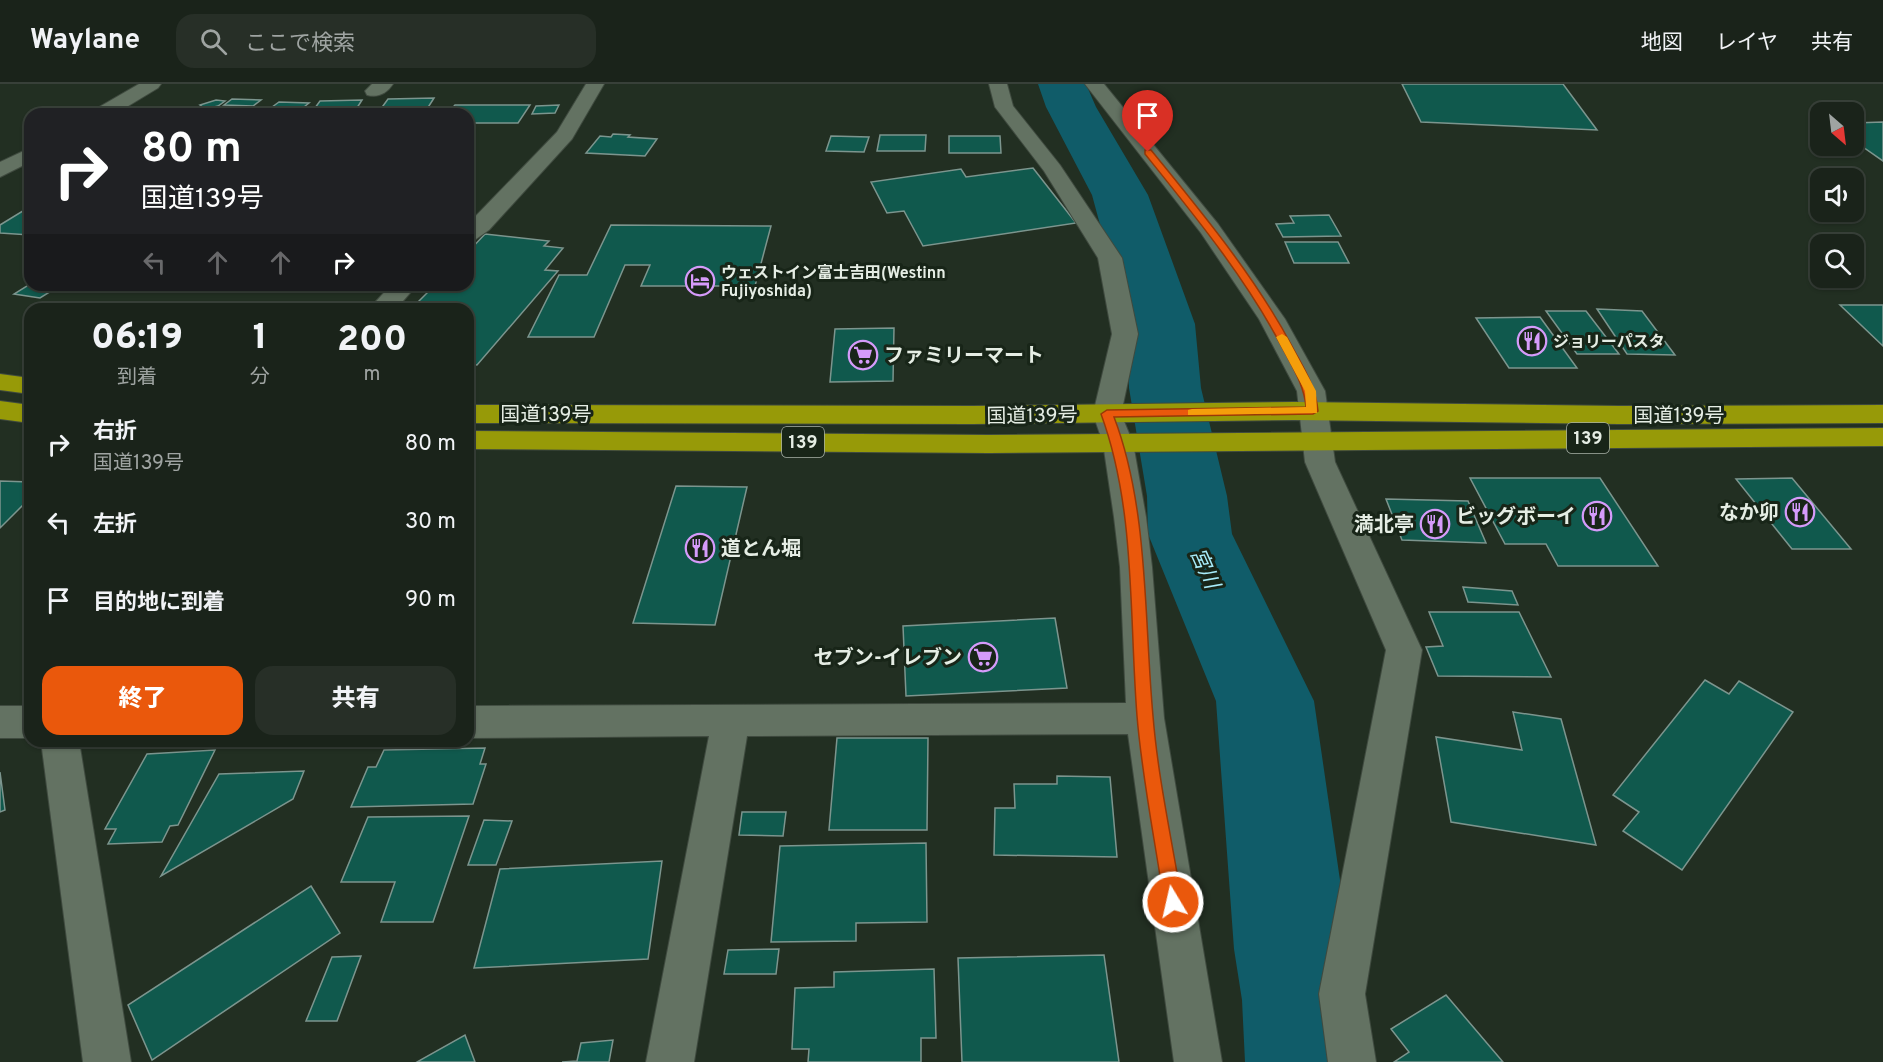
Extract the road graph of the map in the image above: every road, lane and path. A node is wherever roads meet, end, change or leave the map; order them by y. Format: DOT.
graph roads {
  1 [pos="152,84"];
  2 [pos="595,84"];
  3 [pos="998,84"];
  4 [pos="1094,84"];
  5 [pos="111,108"];
  6 [pos="24,157"];
  7 [pos="0,171"];
  8 [pos="474,230"];
  9 [pos="399,291"];
  10 [pos="388,303"];
  11 [pos="0,382"];
  12 [pos="24,385"];
  13 [pos="0,410"];
  14 [pos="24,413"];
  15 [pos="474,414"];
  16 [pos="1883,414"];
  17 [pos="1304,427"];
  18 [pos="1124,428"];
  19 [pos="1883,438"];
  20 [pos="474,440"];
  21 [pos="1145,718"];
  22 [pos="731,721"];
  23 [pos="0,722"];
  24 [pos="24,722"];
  25 [pos="474,722"];
  26 [pos="61,747"];
  27 [pos="107,1062"];
  28 [pos="670,1062"];
  29 [pos="1198,1062"];
  30 [pos="1352,1062"];
  1 -- 5 [label="street"];
  2 -- 8 [label="street"];
  3 -- 18 [label="street"];
  4 -- 17 [label="street"];
  6 -- 7 [label="street"];
  9 -- 10 [label="street"];
  11 -- 12 [label="highway"];
  13 -- 14 [label="highway"];
  15 -- 18 [label="highway, 国道139号 / 139"];
  16 -- 17 [label="highway, 国道139号 / 139"];
  17 -- 18 [label="highway, 国道139号 / 139"];
  17 -- 19 [label="highway, 国道139号 / 139"];
  17 -- 30 [label="street"];
  18 -- 20 [label="highway, 国道139号 / 139"];
  18 -- 21 [label="street"];
  21 -- 22 [label="street"];
  21 -- 29 [label="street"];
  22 -- 25 [label="street"];
  22 -- 28 [label="street"];
  23 -- 24 [label="street"];
  26 -- 27 [label="street"];
}
